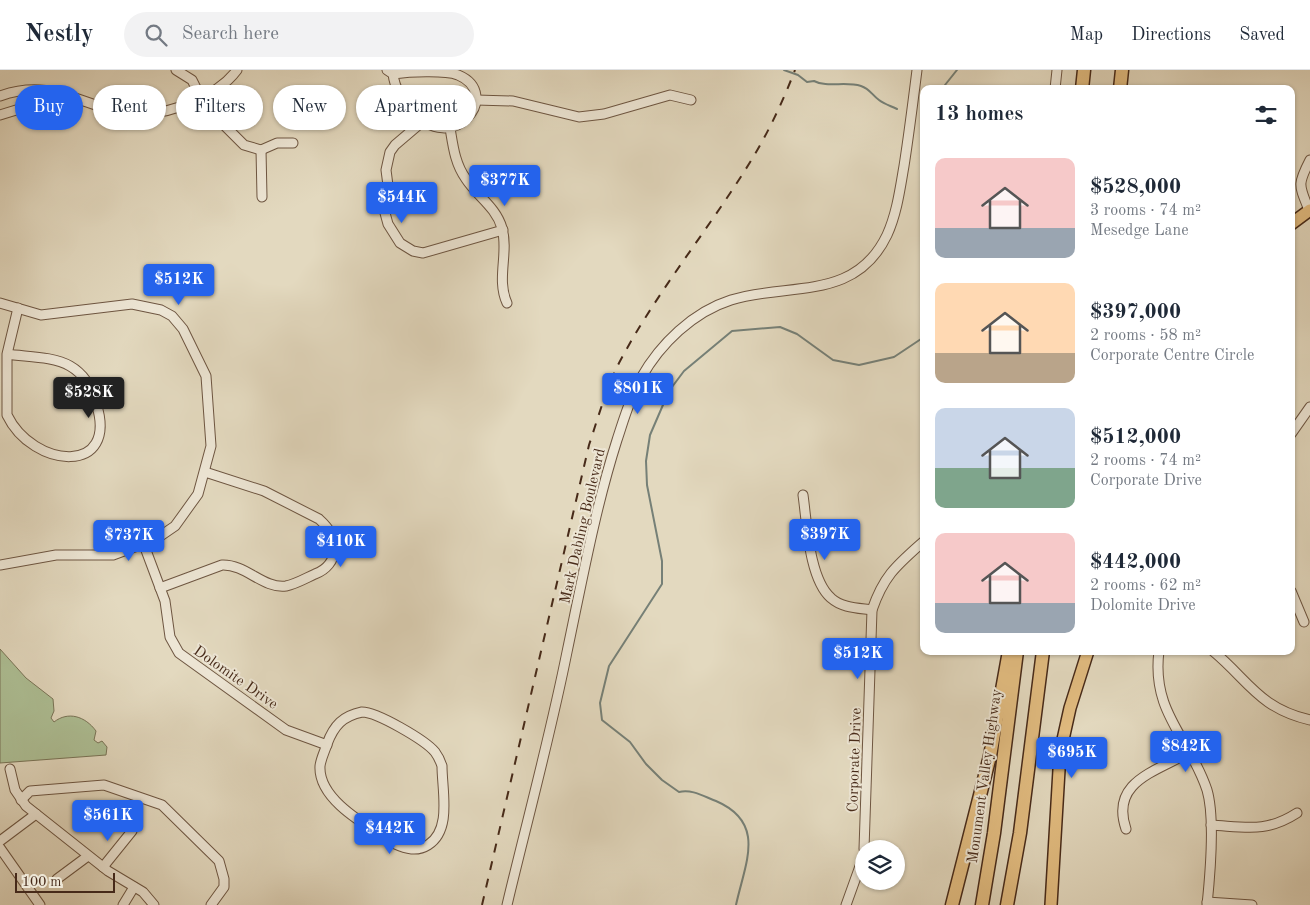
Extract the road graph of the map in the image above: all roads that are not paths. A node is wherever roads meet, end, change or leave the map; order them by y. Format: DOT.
graph roads {
  1 [pos="176,70"];
  2 [pos="237,70"];
  3 [pos="917,70"];
  4 [pos="1057,70"];
  5 [pos="1084,70"];
  6 [pos="1122,70"];
  7 [pos="390,72"];
  8 [pos="196,85"];
  9 [pos="222,85"];
  10 [pos="395,85"];
  11 [pos="471,85"];
  12 [pos="1055,85"];
  13 [pos="1082,85"];
  14 [pos="1120,85"];
  15 [pos="15,93"];
  16 [pos="0,96"];
  17 [pos="476,100"];
  18 [pos="691,100"];
  19 [pos="83,101"];
  20 [pos="176,107"];
  21 [pos="15,110"];
  22 [pos="0,115"];
  23 [pos="229,130"];
  24 [pos="412,130"];
  25 [pos="450,130"];
  26 [pos="293,143"];
  27 [pos="261,150"];
  28 [pos="1310,160"];
  29 [pos="1295,187"];
  30 [pos="262,198"];
  31 [pos="1310,210"];
  32 [pos="1295,221"];
  33 [pos="503,230"];
  34 [pos="0,303"];
  35 [pos="507,303"];
  36 [pos="18,308"];
  37 [pos="6,354"];
  38 [pos="1310,406"];
  39 [pos="1295,428"];
  40 [pos="205,472"];
  41 [pos="802,494"];
  42 [pos="144,545"];
  43 [pos="920,545"];
  44 [pos="0,565"];
  45 [pos="160,588"];
  46 [pos="1295,601"];
  47 [pos="872,610"];
  48 [pos="1304,622"];
  49 [pos="1008,655"];
  50 [pos="1016,655"];
  51 [pos="1042,655"];
  52 [pos="1087,655"];
  53 [pos="1159,655"];
  54 [pos="1217,655"];
  55 [pos="1310,720"];
  56 [pos="327,745"];
  57 [pos="1188,753"];
  58 [pos="10,769"];
  59 [pos="21,800"];
  60 [pos="1297,813"];
  61 [pos="36,814"];
  62 [pos="1211,825"];
  63 [pos="1126,829"];
  64 [pos="132,831"];
  65 [pos="1020,833"];
  66 [pos="864,840"];
  67 [pos="0,841"];
  68 [pos="0,848"];
  69 [pos="88,856"];
  70 [pos="103,867"];
  71 [pos="57,879"];
  72 [pos="855,880"];
  73 [pos="134,887"];
  74 [pos="1207,904"];
  75 [pos="40,905"];
  76 [pos="123,905"];
  77 [pos="154,905"];
  78 [pos="211,905"];
  79 [pos="507,905"];
  80 [pos="846,905"];
  81 [pos="952,905"];
  82 [pos="982,905"];
  83 [pos="1007,905"];
  84 [pos="1013,905"];
  85 [pos="1051,905"];
  86 [pos="1252,905"];
  1 -- 8 [label="street"];
  2 -- 9 [label="street"];
  3 -- 79 [label="street, Mark Dabling Boulevard"];
  4 -- 12 [label="street"];
  5 -- 13 [label="highway"];
  6 -- 14 [label="highway"];
  7 -- 10 [label="street"];
  7 -- 11 [label="street"];
  15 -- 16 [label="street"];
  17 -- 18 [label="street"];
  19 -- 20 [label="street"];
  21 -- 22 [label="street"];
  23 -- 27 [label="street"];
  24 -- 33 [label="street"];
  25 -- 33 [label="street"];
  26 -- 27 [label="street"];
  27 -- 30 [label="street"];
  28 -- 29 [label="street"];
  29 -- 31 [label="street"];
  31 -- 32 [label="main road"];
  33 -- 35 [label="street"];
  34 -- 36 [label="street"];
  36 -- 37 [label="street"];
  36 -- 40 [label="street"];
  37 -- 37 [label="street"];
  38 -- 39 [label="street"];
  40 -- 42 [label="street"];
  40 -- 45 [label="street"];
  41 -- 47 [label="street"];
  42 -- 44 [label="street"];
  42 -- 45 [label="street, Dolomite Drive"];
  43 -- 47 [label="street, Corporate Drive"];
  45 -- 56 [label="street, Dolomite Drive"];
  46 -- 48 [label="street"];
  47 -- 66 [label="street, Corporate Drive"];
  49 -- 81 [label="highway"];
  50 -- 82 [label="highway, Monument Valley Highway"];
  51 -- 65 [label="highway"];
  52 -- 85 [label="main road"];
  53 -- 57 [label="street"];
  54 -- 55 [label="street"];
  56 -- 56 [label="street"];
  57 -- 62 [label="street"];
  57 -- 63 [label="street"];
  58 -- 59 [label="street"];
  59 -- 61 [label="street"];
  59 -- 78 [label="street"];
  60 -- 62 [label="street"];
  61 -- 67 [label="street"];
  61 -- 69 [label="street"];
  62 -- 74 [label="street"];
  64 -- 70 [label="street"];
  65 -- 83 [label="highway"];
  65 -- 84 [label="highway"];
  68 -- 75 [label="street"];
  69 -- 70 [label="street"];
  69 -- 71 [label="street"];
  70 -- 73 [label="street"];
  72 -- 80 [label="street"];
  73 -- 76 [label="street"];
  73 -- 77 [label="street"];
  74 -- 86 [label="street"];
}
